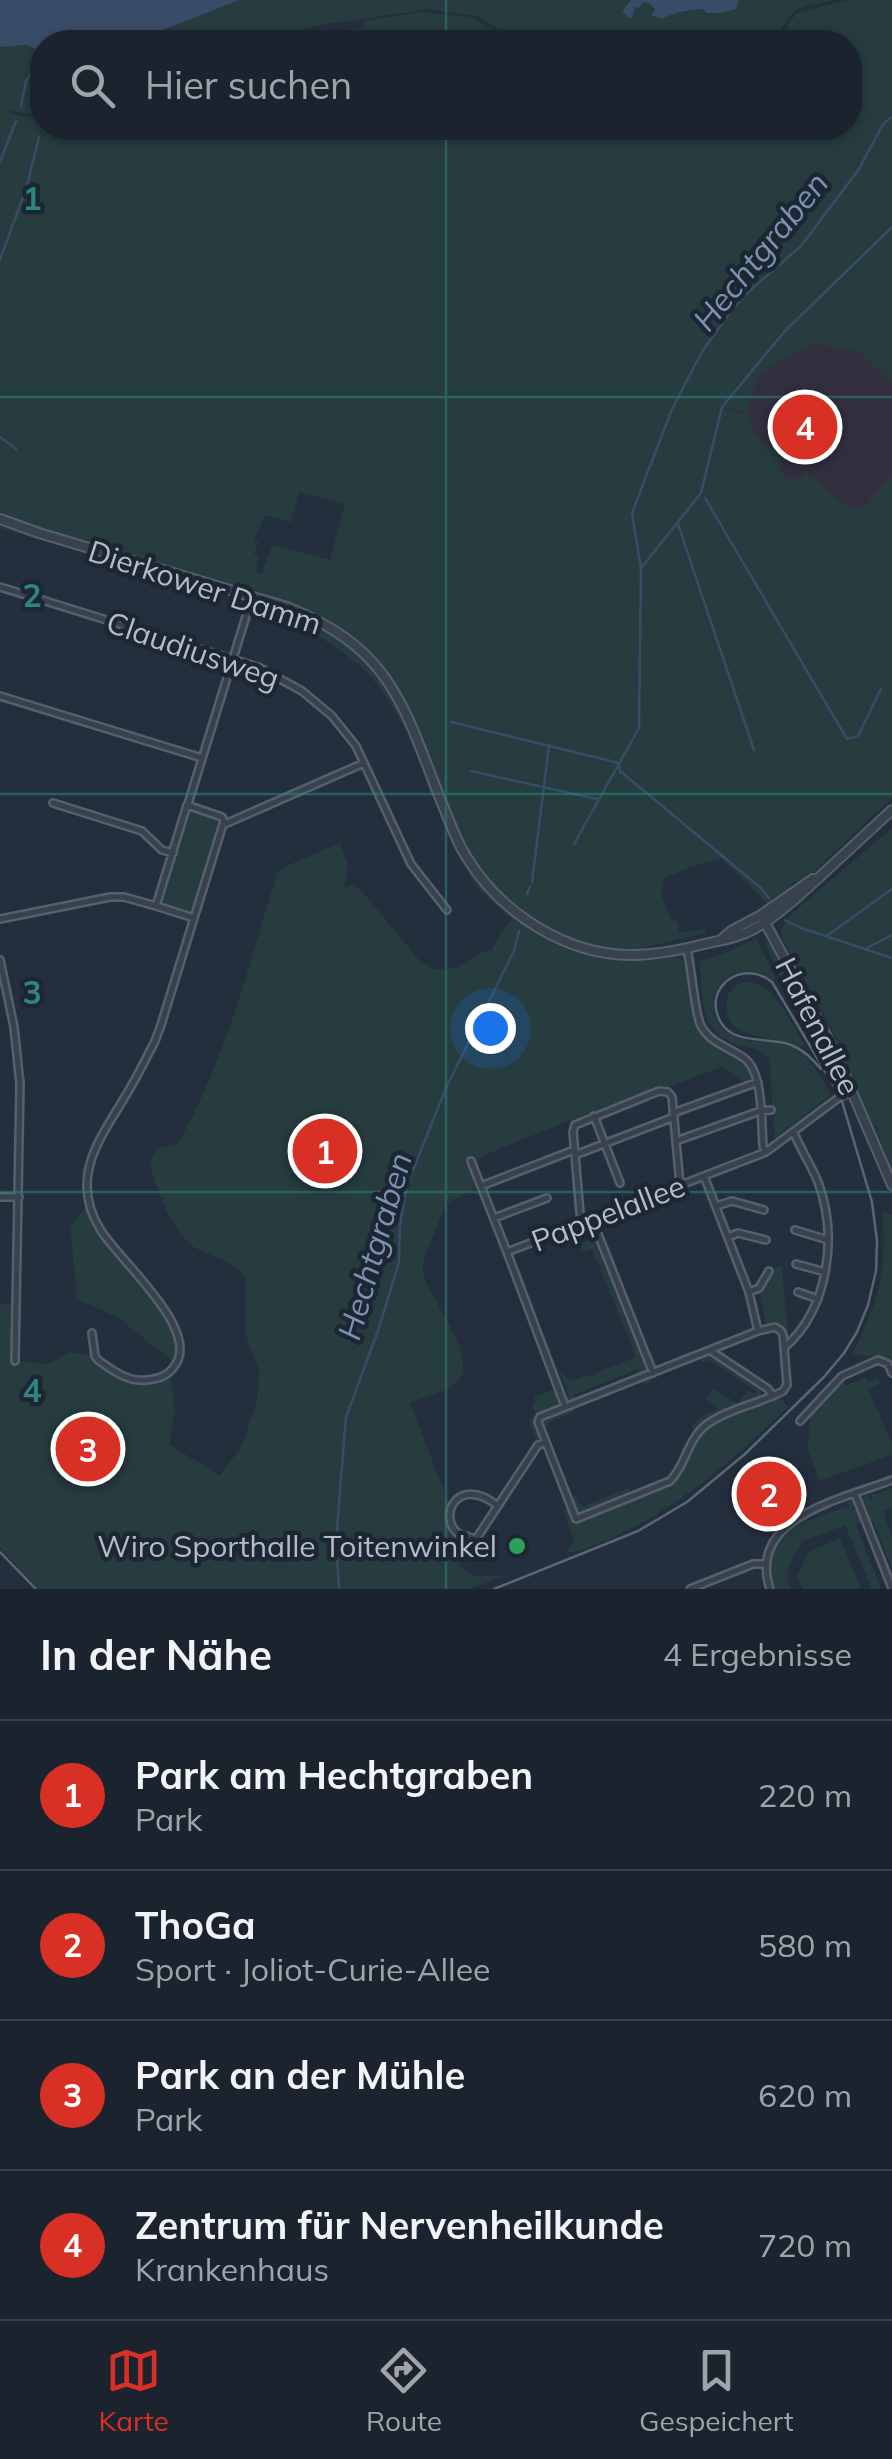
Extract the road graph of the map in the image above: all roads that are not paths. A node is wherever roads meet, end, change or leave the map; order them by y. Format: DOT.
graph roads {
  1 [pos="0,519"];
  2 [pos="0,587"];
  3 [pos="252,597"];
  4 [pos="232,658"];
  5 [pos="0,696"];
  6 [pos="202,758"];
  7 [pos="364,763"];
  8 [pos="53,803"];
  9 [pos="187,805"];
  10 [pos="892,810"];
  11 [pos="223,825"];
  12 [pos="172,853"];
  13 [pos="156,906"];
  14 [pos="448,910"];
  15 [pos="194,918"];
  16 [pos="0,919"];
  17 [pos="763,919"];
  18 [pos="687,948"];
  19 [pos="0,960"];
  20 [pos="758,1082"];
  21 [pos="852,1092"];
  22 [pos="771,1110"];
  23 [pos="760,1112"];
  24 [pos="674,1115"];
  25 [pos="594,1116"];
  26 [pos="794,1133"];
  27 [pos="676,1141"];
  28 [pos="606,1144"];
  29 [pos="766,1152"];
  30 [pos="574,1153"];
  31 [pos="470,1161"];
  32 [pos="704,1176"];
  33 [pos="620,1183"];
  34 [pos="892,1185"];
  35 [pos="481,1186"];
  36 [pos="680,1186"];
  37 [pos="0,1197"];
  38 [pos="18,1198"];
  39 [pos="547,1198"];
  40 [pos="716,1206"];
  41 [pos="764,1210"];
  42 [pos="494,1218"];
  43 [pos="592,1219"];
  44 [pos="580,1224"];
  45 [pos="795,1230"];
  46 [pos="728,1237"];
  47 [pos="766,1240"];
  48 [pos="828,1240"];
  49 [pos="506,1252"];
  50 [pos="796,1264"];
  51 [pos="769,1271"];
  52 [pos="825,1272"];
  53 [pos="749,1292"];
  54 [pos="798,1292"];
  55 [pos="818,1298"];
  56 [pos="758,1332"];
  57 [pos="92,1333"];
  58 [pos="784,1348"];
  59 [pos="710,1350"];
  60 [pos="15,1361"];
  61 [pos="653,1373"];
  62 [pos="892,1373"];
  63 [pos="773,1396"];
  64 [pos="566,1406"];
  65 [pos="800,1421"];
  66 [pos="546,1442"];
  67 [pos="892,1480"];
  68 [pos="855,1494"];
  69 [pos="498,1506"];
  70 [pos="766,1564"];
  71 [pos="892,1588"];
  72 [pos="690,1589"];
  73 [pos="770,1589"];
  1 -- 3 [label="street, Dierkower Damm"];
  2 -- 4 [label="street, Claudiusweg"];
  3 -- 4 [label="street"];
  3 -- 18 [label="street, Dierkower Damm"];
  4 -- 6 [label="street"];
  4 -- 7 [label="street, Claudiusweg"];
  5 -- 6 [label="street"];
  6 -- 9 [label="street"];
  7 -- 11 [label="street"];
  7 -- 14 [label="street, Claudiusweg"];
  8 -- 12 [label="street"];
  9 -- 11 [label="street"];
  9 -- 12 [label="street"];
  10 -- 17 [label="street, Dierkower Damm"];
  11 -- 15 [label="street"];
  12 -- 13 [label="street"];
  13 -- 15 [label="street"];
  13 -- 16 [label="street"];
  15 -- 57 [label="street"];
  17 -- 18 [label="street, Dierkower Damm"];
  17 -- 21 [label="street, Hafenallee"];
  18 -- 20 [label="street"];
  19 -- 38 [label="street"];
  20 -- 23 [label="street"];
  20 -- 24 [label="street"];
  21 -- 26 [label="street, Pappelallee"];
  21 -- 34 [label="street, Hafenallee"];
  22 -- 23 [label="street"];
  23 -- 27 [label="street"];
  23 -- 29 [label="street"];
  24 -- 25 [label="street"];
  24 -- 27 [label="street"];
  24 -- 28 [label="street"];
  25 -- 28 [label="street"];
  25 -- 30 [label="street"];
  26 -- 29 [label="street, Pappelallee"];
  26 -- 48 [label="street"];
  27 -- 36 [label="street"];
  28 -- 30 [label="street"];
  28 -- 33 [label="street"];
  29 -- 32 [label="street, Pappelallee"];
  30 -- 35 [label="street"];
  30 -- 44 [label="street"];
  31 -- 35 [label="street"];
  32 -- 36 [label="street, Pappelallee"];
  32 -- 40 [label="street"];
  35 -- 42 [label="street"];
  36 -- 43 [label="street, Pappelallee"];
  37 -- 38 [label="street"];
  38 -- 60 [label="street"];
  39 -- 42 [label="street"];
  40 -- 41 [label="street"];
  40 -- 46 [label="street"];
  42 -- 49 [label="street"];
  43 -- 44 [label="street, Pappelallee"];
  43 -- 61 [label="street"];
  44 -- 49 [label="street, Pappelallee"];
  45 -- 48 [label="street"];
  46 -- 47 [label="street"];
  46 -- 53 [label="street"];
  48 -- 52 [label="street"];
  49 -- 64 [label="street, Pappelallee"];
  50 -- 52 [label="street"];
  51 -- 53 [label="street"];
  52 -- 55 [label="street"];
  53 -- 56 [label="street"];
  54 -- 55 [label="street"];
  55 -- 58 [label="street"];
  56 -- 58 [label="street"];
  56 -- 59 [label="street"];
  58 -- 63 [label="street"];
  59 -- 61 [label="street"];
  59 -- 63 [label="street"];
  61 -- 64 [label="street"];
  62 -- 65 [label="street"];
  63 -- 66 [label="street"];
  64 -- 66 [label="street"];
  66 -- 69 [label="street"];
  67 -- 68 [label="street"];
  68 -- 70 [label="street"];
  68 -- 71 [label="street"];
  69 -- 69 [label="street"];
  70 -- 72 [label="street"];
  70 -- 73 [label="street"];
}
